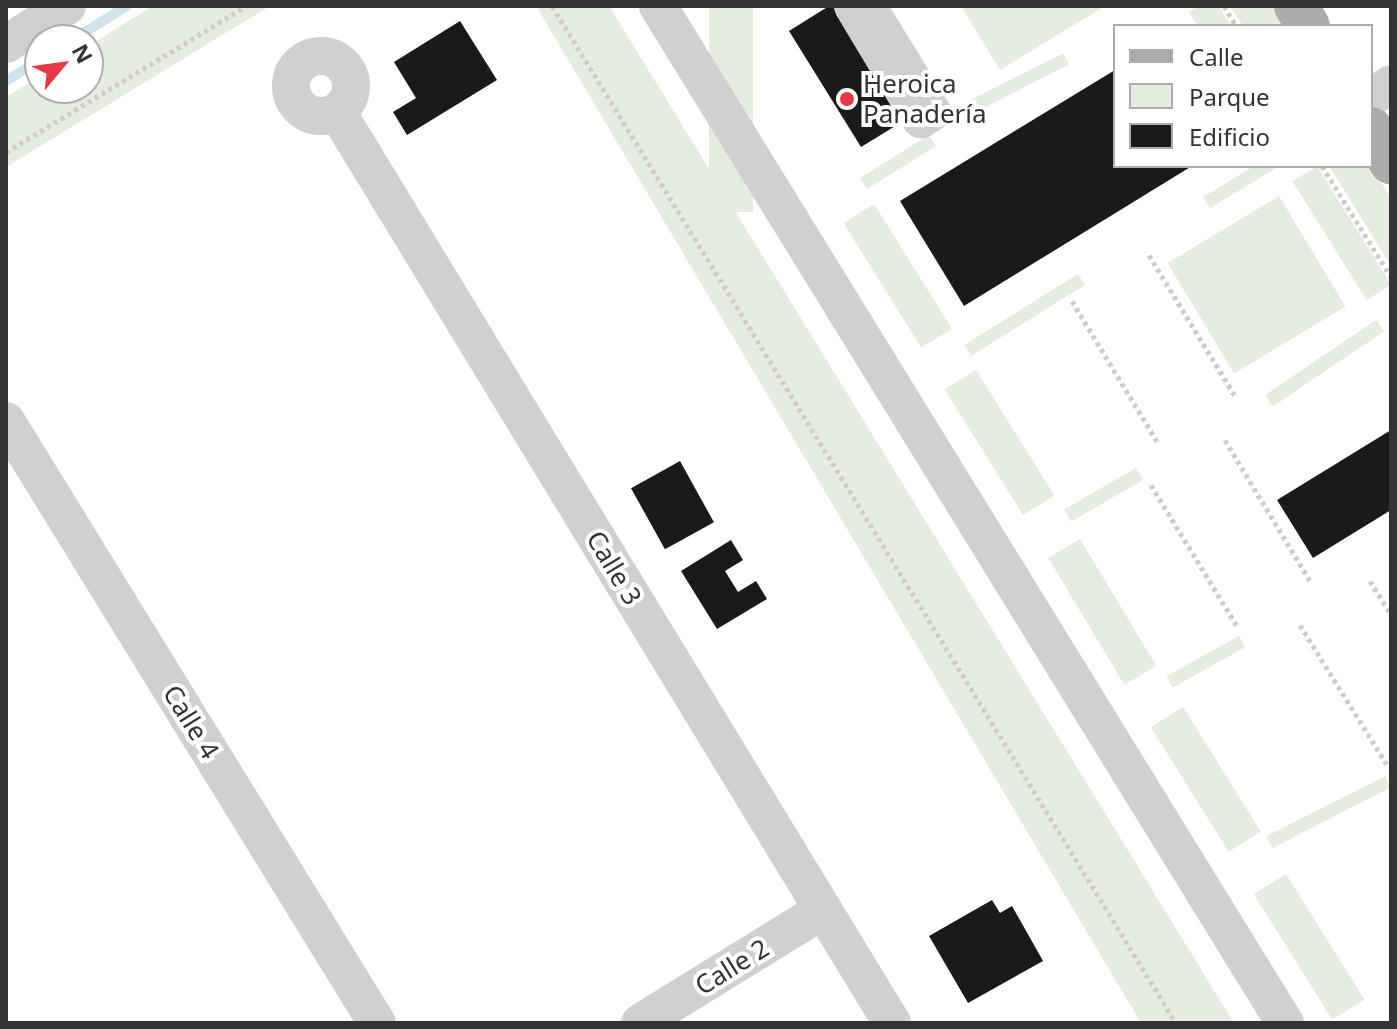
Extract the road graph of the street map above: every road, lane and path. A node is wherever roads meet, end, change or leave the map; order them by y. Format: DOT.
graph roads {
  1 [pos="67,6"];
  2 [pos="246,6"];
  3 [pos="552,6"];
  4 [pos="658,6"];
  5 [pos="853,6"];
  6 [pos="860,6"];
  7 [pos="867,6"];
  8 [pos="1224,6"];
  9 [pos="1296,6"];
  10 [pos="1235,24"];
  11 [pos="1307,24"];
  12 [pos="6,44"];
  13 [pos="1391,84"];
  14 [pos="1373,97"];
  15 [pos="337,112"];
  16 [pos="928,119"];
  17 [pos="1373,132"];
  18 [pos="6,152"];
  19 [pos="1391,162"];
  20 [pos="1323,168"];
  21 [pos="1149,255"];
  22 [pos="1391,277"];
  23 [pos="1072,301"];
  24 [pos="1235,396"];
  25 [pos="6,421"];
  26 [pos="1225,440"];
  27 [pos="1158,443"];
  28 [pos="1151,485"];
  29 [pos="1310,581"];
  30 [pos="1370,581"];
  31 [pos="1391,615"];
  32 [pos="1300,625"];
  33 [pos="1237,626"];
  34 [pos="1387,765"];
  35 [pos="823,910"];
  36 [pos="377,1023"];
  37 [pos="640,1023"];
  38 [pos="892,1023"];
  39 [pos="1176,1023"];
  40 [pos="1285,1023"];
  1 -- 12 [label="street"];
  2 -- 18 [label="path"];
  3 -- 39 [label="path"];
  4 -- 40 [label="street"];
  5 -- 16 [label="street"];
  6 -- 16 [label="street"];
  7 -- 16 [label="street"];
  8 -- 10 [label="path"];
  9 -- 11 [label="main road"];
  13 -- 14 [label="street"];
  15 -- 35 [label="street, Calle 3"];
  17 -- 19 [label="main road"];
  20 -- 22 [label="path"];
  21 -- 24 [label="path"];
  23 -- 27 [label="path"];
  25 -- 36 [label="street, Calle 4"];
  26 -- 29 [label="path"];
  28 -- 33 [label="path"];
  30 -- 31 [label="path"];
  32 -- 34 [label="path"];
  35 -- 37 [label="street, Calle 2"];
  35 -- 38 [label="street, Calle 3"];
}
